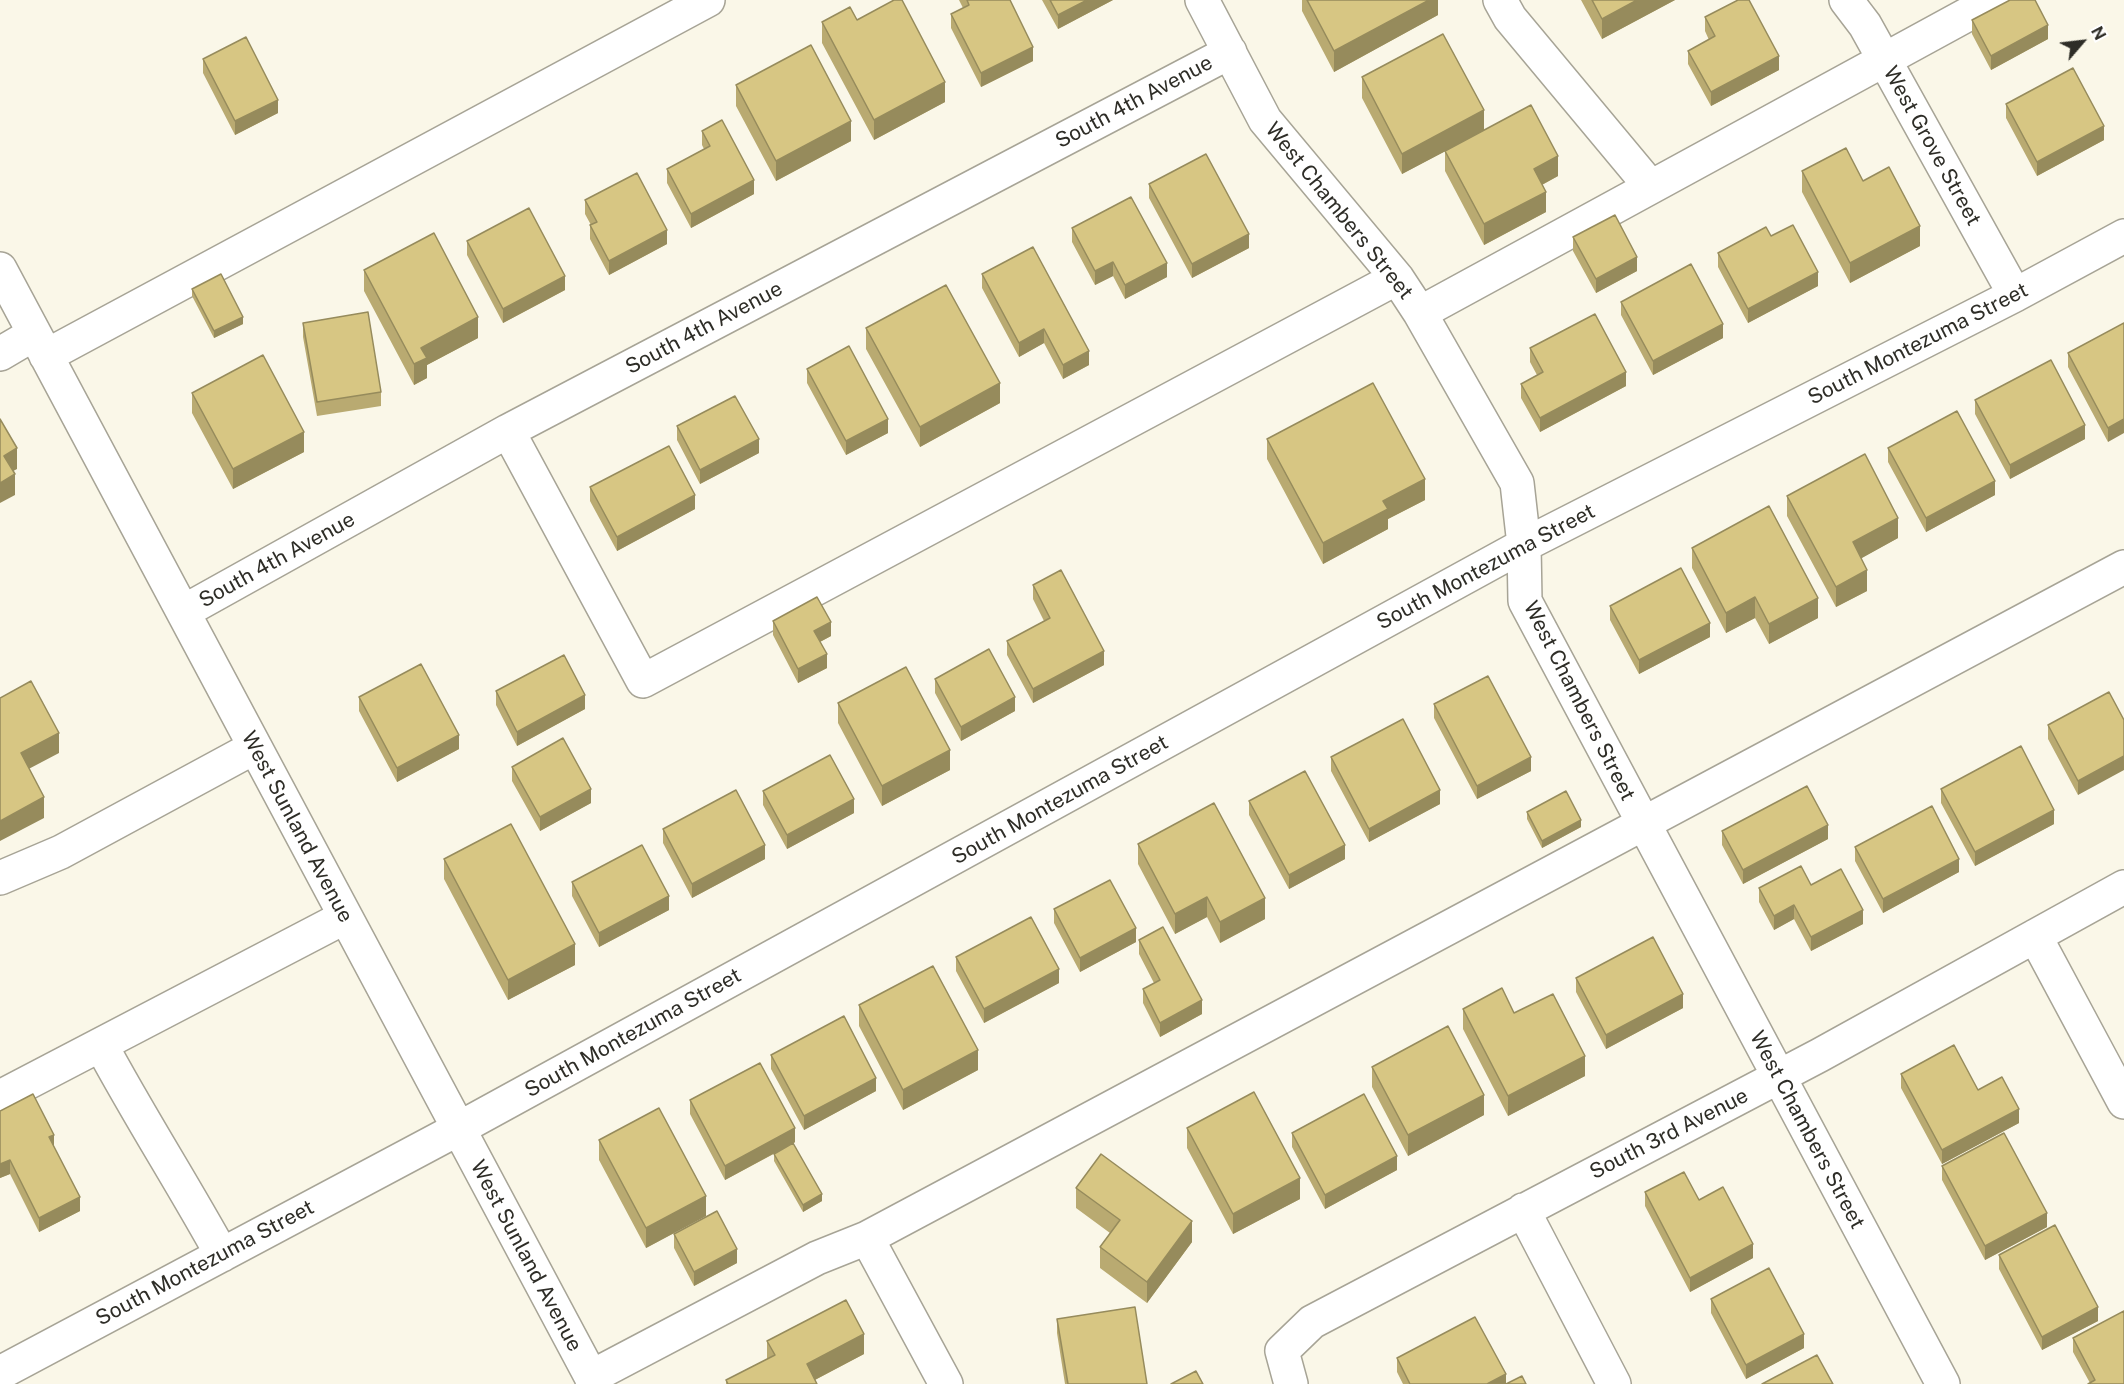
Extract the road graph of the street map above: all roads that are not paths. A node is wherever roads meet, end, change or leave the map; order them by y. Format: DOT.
graph roads {
  1 [pos="708,0"];
  2 [pos="1202,0"];
  3 [pos="1500,0"];
  4 [pos="1846,0"];
  5 [pos="1994,0"];
  6 [pos="1230,52"];
  7 [pos="1884,60"];
  8 [pos="1650,186"];
  9 [pos="2124,236"];
  10 [pos="0,269"];
  11 [pos="1397,278"];
  12 [pos="2014,295"];
  13 [pos="1420,313"];
  14 [pos="40,345"];
  15 [pos="0,354"];
  16 [pos="508,431"];
  17 [pos="1524,545"];
  18 [pos="2124,567"];
  19 [pos="183,612"];
  20 [pos="255,747"];
  21 [pos="1642,824"];
  22 [pos="0,878"];
  23 [pos="2124,887"];
  24 [pos="345,917"];
  25 [pos="2035,936"];
  26 [pos="101,1045"];
  27 [pos="1778,1077"];
  28 [pos="0,1097"];
  29 [pos="2124,1102"];
  30 [pos="458,1129"];
  31 [pos="1523,1210"];
  32 [pos="867,1238"];
  33 [pos="222,1255"];
  34 [pos="0,1373"];
  35 [pos="593,1381"];
  36 [pos="946,1384"];
  37 [pos="1291,1384"];
  38 [pos="1614,1384"];
  39 [pos="1943,1384"];
  1 -- 14 [label="street"];
  2 -- 6 [label="street, West Chambers Street"];
  3 -- 8 [label="street"];
  4 -- 7 [label="street, West Grove Street"];
  5 -- 7 [label="street"];
  6 -- 11 [label="street, West Chambers Street"];
  6 -- 16 [label="street, South 4th Avenue"];
  7 -- 8 [label="street"];
  7 -- 12 [label="street, West Grove Street"];
  8 -- 13 [label="street"];
  9 -- 12 [label="street, South Montezuma Street"];
  10 -- 14 [label="street, West Sunland Avenue"];
  11 -- 13 [label="street, West Chambers Street"];
  11 -- 16 [label="street"];
  12 -- 17 [label="street, South Montezuma Street"];
  13 -- 17 [label="street, West Chambers Street"];
  14 -- 15 [label="street"];
  14 -- 19 [label="street, West Sunland Avenue"];
  16 -- 19 [label="street, South 4th Avenue"];
  17 -- 21 [label="street, West Chambers Street"];
  17 -- 30 [label="street, South Montezuma Street"];
  18 -- 21 [label="street"];
  19 -- 20 [label="street, West Sunland Avenue"];
  20 -- 22 [label="street"];
  20 -- 24 [label="street, West Sunland Avenue"];
  21 -- 27 [label="street, West Chambers Street"];
  21 -- 32 [label="street"];
  23 -- 25 [label="street, South 3rd Avenue"];
  24 -- 26 [label="street"];
  24 -- 30 [label="street, West Sunland Avenue"];
  25 -- 27 [label="street, South 3rd Avenue"];
  25 -- 29 [label="street"];
  26 -- 28 [label="street"];
  26 -- 33 [label="street"];
  27 -- 31 [label="street, South 3rd Avenue"];
  27 -- 39 [label="street, West Chambers Street"];
  30 -- 33 [label="street, South Montezuma Street"];
  30 -- 35 [label="street, West Sunland Avenue"];
  31 -- 37 [label="street, South 3rd Avenue"];
  31 -- 38 [label="street"];
  32 -- 35 [label="street"];
  32 -- 36 [label="street"];
  33 -- 34 [label="street, South Montezuma Street"];
}
